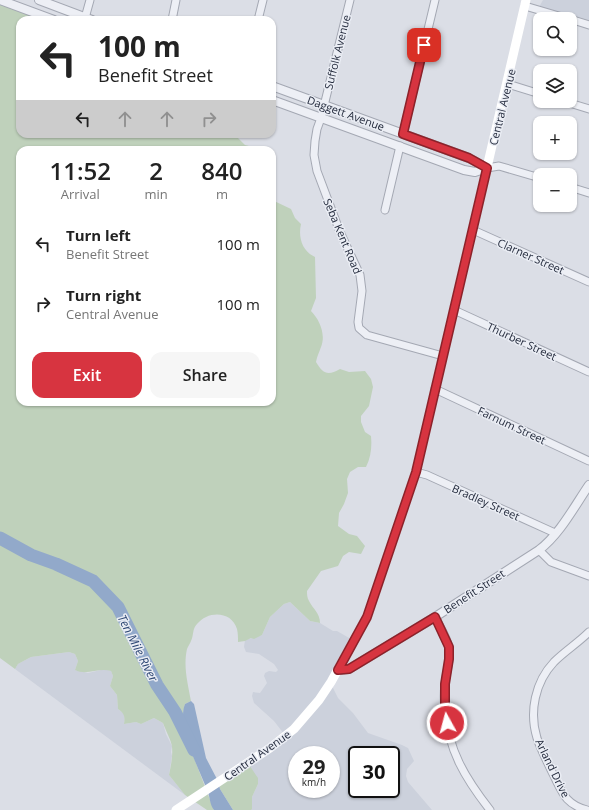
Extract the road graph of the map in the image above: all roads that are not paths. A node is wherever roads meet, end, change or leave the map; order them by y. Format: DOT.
graph roads {
  1 [pos="2,0"];
  2 [pos="39,0"];
  3 [pos="90,0"];
  4 [pos="176,0"];
  5 [pos="263,0"];
  6 [pos="350,0"];
  7 [pos="435,0"];
  8 [pos="526,3"];
  9 [pos="551,12"];
  10 [pos="44,16"];
  11 [pos="81,16"];
  12 [pos="89,16"];
  13 [pos="173,16"];
  14 [pos="259,16"];
  15 [pos="577,21"];
  16 [pos="589,25"];
  17 [pos="508,84"];
  18 [pos="276,87"];
  19 [pos="533,92"];
  20 [pos="276,101"];
  21 [pos="324,105"];
  22 [pos="577,105"];
  23 [pos="589,109"];
  24 [pos="321,118"];
  25 [pos="403,134"];
  26 [pos="400,146"];
  27 [pos="487,168"];
  28 [pos="533,176"];
  29 [pos="577,189"];
  30 [pos="589,193"];
  31 [pos="385,210"];
  32 [pos="473,230"];
  33 [pos="589,282"];
  34 [pos="454,310"];
  35 [pos="443,356"];
  36 [pos="589,372"];
  37 [pos="435,389"];
  38 [pos="589,461"];
  39 [pos="416,472"];
  40 [pos="589,485"];
  41 [pos="555,533"];
  42 [pos="539,550"];
  43 [pos="589,576"];
  44 [pos="435,617"];
  45 [pos="589,632"];
  46 [pos="338,670"];
  47 [pos="570,807"];
  48 [pos="176,810"];
  49 [pos="490,810"];
  50 [pos="587,810"];
  1 -- 10 [label="street"];
  2 -- 11 [label="street"];
  3 -- 12 [label="street"];
  4 -- 13 [label="street"];
  5 -- 14 [label="street"];
  6 -- 21 [label="street, Suffolk Avenue"];
  7 -- 25 [label="street"];
  8 -- 9 [label="street"];
  8 -- 17 [label="main road, Central Avenue"];
  15 -- 16 [label="street"];
  17 -- 19 [label="street"];
  17 -- 27 [label="main road, Central Avenue"];
  18 -- 21 [label="street, Daggett Avenue"];
  20 -- 24 [label="street, Daggett Avenue"];
  21 -- 24 [label="street, Seba Kent Road"];
  21 -- 25 [label="street, Daggett Avenue"];
  22 -- 23 [label="street"];
  24 -- 26 [label="street, Daggett Avenue"];
  24 -- 35 [label="street, Seba Kent Road"];
  25 -- 27 [label="street, Daggett Avenue"];
  26 -- 27 [label="street, Daggett Avenue"];
  26 -- 31 [label="street"];
  27 -- 28 [label="street, Daggett Avenue"];
  27 -- 32 [label="main road, Central Avenue"];
  29 -- 30 [label="street"];
  32 -- 33 [label="street, Clarner Street"];
  32 -- 34 [label="main road, Central Avenue"];
  34 -- 35 [label="main road, Central Avenue"];
  34 -- 36 [label="street, Thurber Street"];
  35 -- 37 [label="main road, Central Avenue"];
  37 -- 38 [label="street, Farnum Street"];
  37 -- 39 [label="main road, Central Avenue"];
  39 -- 41 [label="street, Bradley Street"];
  39 -- 46 [label="main road, Central Avenue"];
  40 -- 41 [label="street, Benefit Street"];
  41 -- 42 [label="street, Benefit Street"];
  42 -- 43 [label="street"];
  42 -- 44 [label="street, Benefit Street"];
  44 -- 46 [label="street, Benefit Street"];
  44 -- 49 [label="street"];
  45 -- 47 [label="street, Arland Drive"];
  46 -- 48 [label="main road, Central Avenue"];
  47 -- 50 [label="street, Arland Drive"];
}
